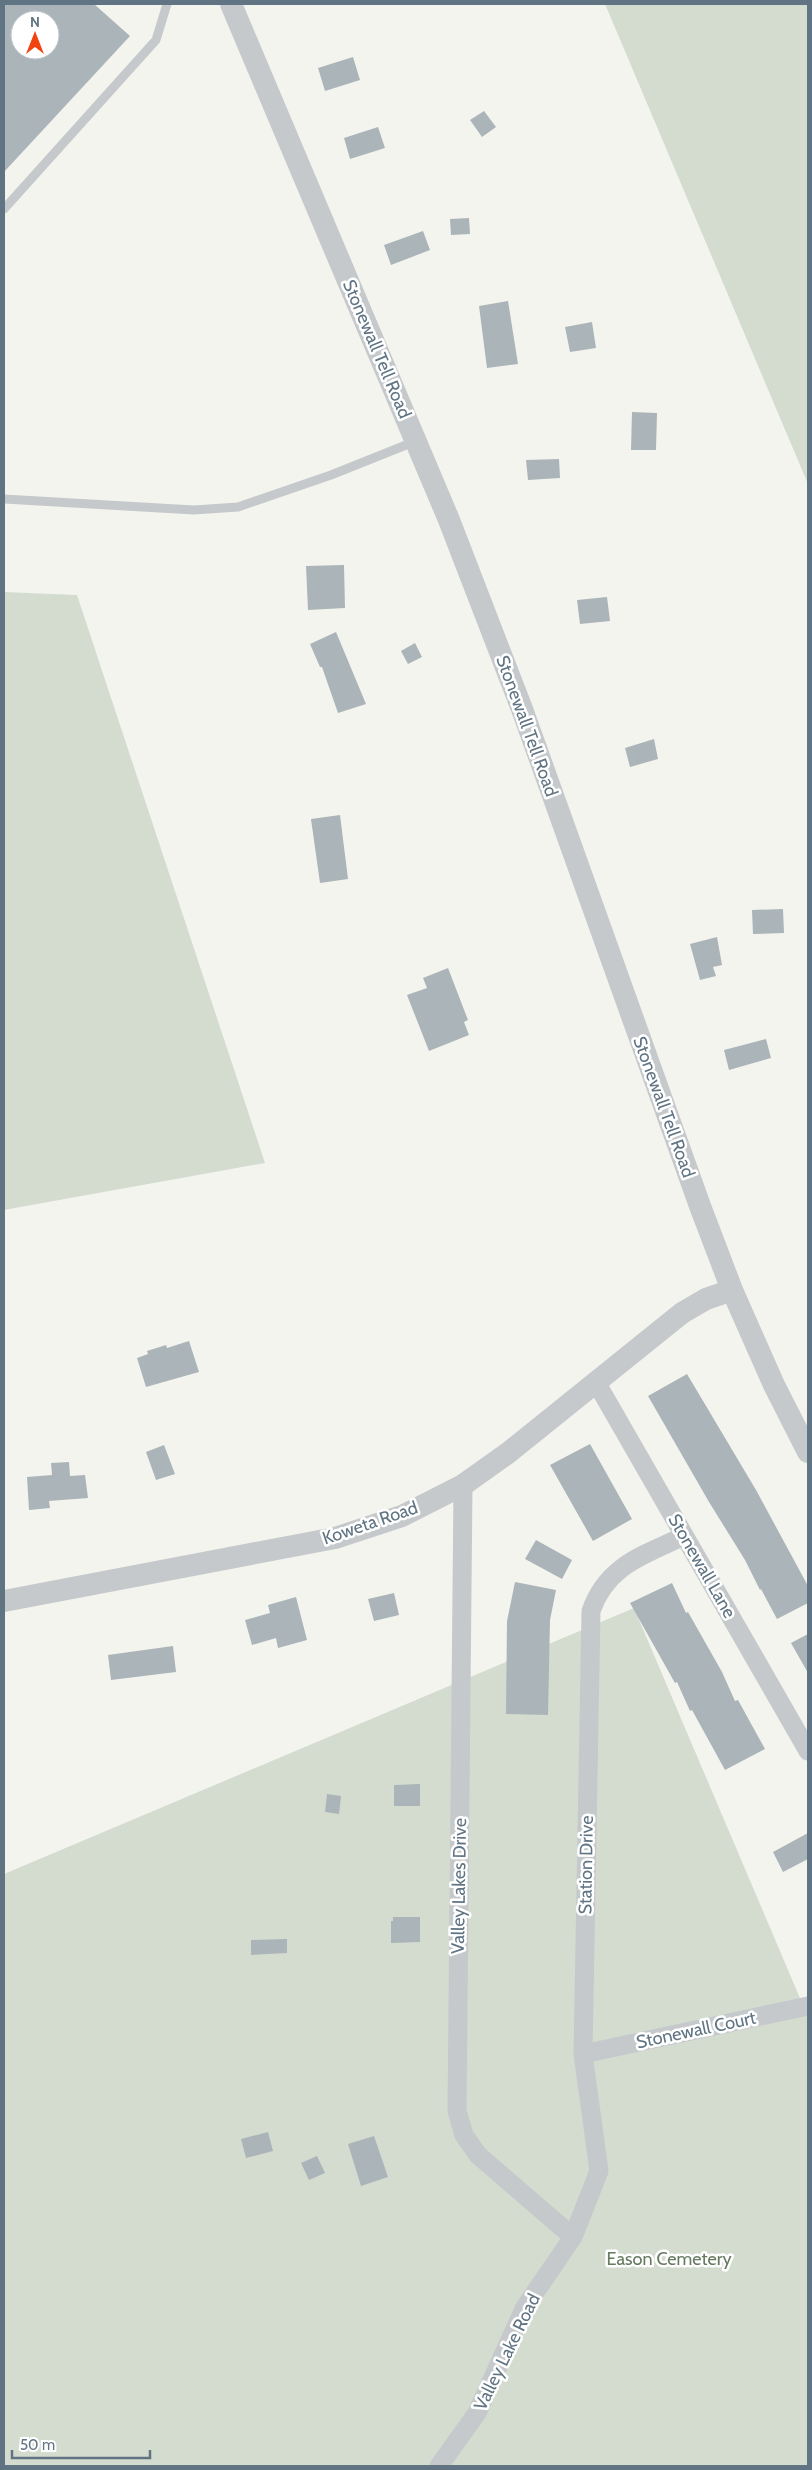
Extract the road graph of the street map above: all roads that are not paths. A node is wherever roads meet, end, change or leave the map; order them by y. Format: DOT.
graph roads {
  1 [pos="167,4"];
  2 [pos="232,4"];
  3 [pos="4,209"];
  4 [pos="416,441"];
  5 [pos="4,499"];
  6 [pos="732,1290"];
  7 [pos="596,1382"];
  8 [pos="808,1452"];
  9 [pos="463,1485"];
  10 [pos="684,1536"];
  11 [pos="4,1601"];
  12 [pos="808,1751"];
  13 [pos="808,2006"];
  14 [pos="583,2054"];
  15 [pos="573,2237"];
  16 [pos="439,2466"];
  1 -- 3 [label="lane"];
  2 -- 4 [label="street, Stonewall Tell Road"];
  4 -- 5 [label="lane"];
  4 -- 6 [label="street, Stonewall Tell Road"];
  6 -- 7 [label="street, Koweta Road"];
  6 -- 8 [label="street, Stonewall Tell Road"];
  7 -- 9 [label="street, Koweta Road"];
  7 -- 10 [label="street, Stonewall Lane"];
  9 -- 11 [label="street, Koweta Road"];
  9 -- 15 [label="street, Valley Lakes Drive"];
  10 -- 12 [label="street, Stonewall Lane"];
  10 -- 14 [label="street, Station Drive"];
  13 -- 14 [label="street, Stonewall Court"];
  14 -- 15 [label="street, Station Drive"];
  15 -- 16 [label="street, Valley Lake Road"];
}
